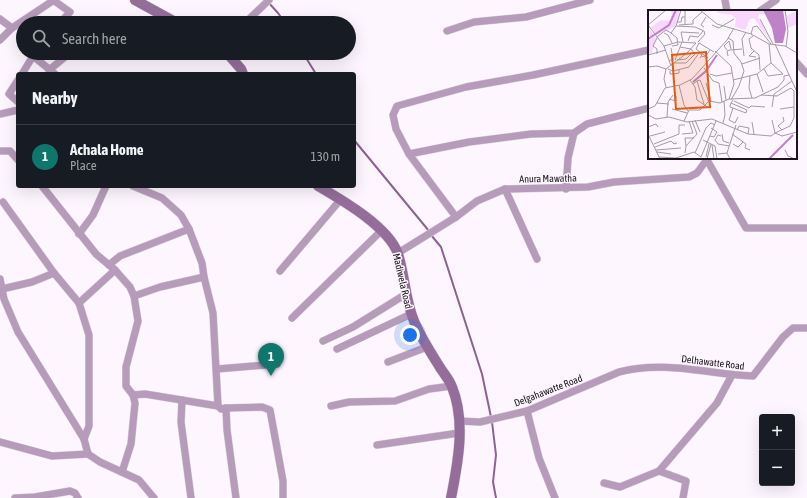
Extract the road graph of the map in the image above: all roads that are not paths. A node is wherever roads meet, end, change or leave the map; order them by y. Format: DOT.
graph roads {
  1 [pos="53,0"];
  2 [pos="135,0"];
  3 [pos="269,0"];
  4 [pos="590,0"];
  5 [pos="725,0"];
  6 [pos="776,0"];
  7 [pos="727,10"];
  8 [pos="761,10"];
  9 [pos="30,16"];
  10 [pos="66,16"];
  11 [pos="164,16"];
  12 [pos="252,16"];
  13 [pos="0,19"];
  14 [pos="16,25"];
  15 [pos="12,28"];
  16 [pos="447,31"];
  17 [pos="0,40"];
  18 [pos="648,50"];
  19 [pos="31,60"];
  20 [pos="38,60"];
  21 [pos="63,60"];
  22 [pos="233,60"];
  23 [pos="797,63"];
  24 [pos="23,72"];
  25 [pos="52,72"];
  26 [pos="242,72"];
  27 [pos="807,74"];
  28 [pos="16,83"];
  29 [pos="16,100"];
  30 [pos="648,108"];
  31 [pos="16,110"];
  32 [pos="0,114"];
  33 [pos="574,133"];
  34 [pos="0,151"];
  35 [pos="409,154"];
  36 [pos="16,158"];
  37 [pos="707,159"];
  38 [pos="44,188"];
  39 [pos="105,188"];
  40 [pos="138,188"];
  41 [pos="321,188"];
  42 [pos="566,188"];
  43 [pos="505,189"];
  44 [pos="341,200"];
  45 [pos="4,202"];
  46 [pos="456,217"];
  47 [pos="189,228"];
  48 [pos="807,228"];
  49 [pos="382,230"];
  50 [pos="79,234"];
  51 [pos="398,253"];
  52 [pos="537,259"];
  53 [pos="112,268"];
  54 [pos="280,271"];
  55 [pos="54,273"];
  56 [pos="204,277"];
  57 [pos="0,279"];
  58 [pos="2,289"];
  59 [pos="406,294"];
  60 [pos="134,296"];
  61 [pos="2,299"];
  62 [pos="79,303"];
  63 [pos="411,314"];
  64 [pos="292,318"];
  65 [pos="807,328"];
  66 [pos="323,341"];
  67 [pos="427,347"];
  68 [pos="336,349"];
  69 [pos="388,362"];
  70 [pos="277,364"];
  71 [pos="217,369"];
  72 [pos="619,372"];
  73 [pos="732,375"];
  74 [pos="452,386"];
  75 [pos="133,395"];
  76 [pos="182,400"];
  77 [pos="218,406"];
  78 [pos="332,406"];
  79 [pos="226,408"];
  80 [pos="527,411"];
  81 [pos="459,421"];
  82 [pos="0,433"];
  83 [pos="459,433"];
  84 [pos="84,439"];
  85 [pos="1,442"];
  86 [pos="377,445"];
  87 [pos="88,454"];
  88 [pos="660,471"];
  89 [pos="122,472"];
  90 [pos="604,483"];
  91 [pos="15,498"];
  92 [pos="78,498"];
  93 [pos="154,498"];
  94 [pos="191,498"];
  95 [pos="236,498"];
  96 [pos="283,498"];
  97 [pos="451,498"];
  98 [pos="555,498"];
  99 [pos="683,498"];
  1 -- 9 [label="street"];
  1 -- 10 [label="street"];
  2 -- 11 [label="main road"];
  3 -- 12 [label="street"];
  4 -- 16 [label="street"];
  5 -- 7 [label="street"];
  6 -- 8 [label="street"];
  13 -- 15 [label="street"];
  14 -- 15 [label="street"];
  15 -- 17 [label="street"];
  18 -- 35 [label="street"];
  19 -- 24 [label="street"];
  20 -- 25 [label="street"];
  21 -- 25 [label="street"];
  22 -- 26 [label="main road"];
  23 -- 27 [label="street"];
  28 -- 29 [label="street"];
  30 -- 33 [label="street"];
  31 -- 32 [label="street"];
  33 -- 35 [label="street"];
  33 -- 42 [label="street"];
  34 -- 36 [label="street"];
  35 -- 46 [label="street"];
  37 -- 42 [label="street, Anura Mawatha"];
  37 -- 48 [label="street"];
  38 -- 50 [label="street"];
  39 -- 50 [label="street"];
  40 -- 47 [label="street"];
  41 -- 44 [label="main road, Madiwela Road"];
  42 -- 43 [label="street, Anura Mawatha"];
  43 -- 46 [label="street, Anura Mawatha"];
  43 -- 52 [label="street"];
  44 -- 49 [label="main road, Madiwela Road"];
  44 -- 54 [label="street"];
  45 -- 55 [label="street"];
  46 -- 51 [label="street, Anura Mawatha"];
  47 -- 53 [label="street"];
  47 -- 56 [label="street"];
  49 -- 51 [label="main road, Madiwela Road"];
  49 -- 64 [label="street"];
  50 -- 53 [label="street"];
  51 -- 59 [label="main road, Madiwela Road"];
  53 -- 60 [label="street"];
  53 -- 62 [label="street"];
  55 -- 58 [label="street"];
  55 -- 62 [label="street"];
  56 -- 60 [label="street"];
  56 -- 71 [label="street"];
  57 -- 58 [label="street"];
  58 -- 61 [label="street"];
  59 -- 63 [label="main road, Madiwela Road"];
  59 -- 66 [label="street"];
  60 -- 75 [label="street"];
  61 -- 84 [label="street"];
  62 -- 84 [label="street"];
  63 -- 67 [label="main road, Madiwela Road"];
  63 -- 68 [label="street"];
  65 -- 73 [label="street, Delhawatte Road"];
  67 -- 69 [label="street"];
  67 -- 74 [label="main road, Madiwela Road"];
  70 -- 71 [label="street"];
  71 -- 77 [label="street"];
  72 -- 73 [label="street, Delhawatte Road"];
  72 -- 80 [label="street, Delgahawatte Road"];
  73 -- 88 [label="street"];
  74 -- 78 [label="street"];
  74 -- 81 [label="main road, Madiwela Road"];
  75 -- 76 [label="street"];
  75 -- 89 [label="street"];
  76 -- 77 [label="street"];
  76 -- 94 [label="street"];
  77 -- 79 [label="street"];
  79 -- 95 [label="street"];
  79 -- 96 [label="street"];
  80 -- 81 [label="street, Delgahawatte Road"];
  80 -- 98 [label="street"];
  81 -- 83 [label="main road, Madiwela Road"];
  82 -- 85 [label="street"];
  83 -- 86 [label="street"];
  83 -- 97 [label="main road, Madiwela Road"];
  84 -- 87 [label="street"];
  85 -- 87 [label="street"];
  87 -- 89 [label="street"];
  88 -- 90 [label="street"];
  88 -- 99 [label="street"];
  89 -- 93 [label="street"];
  91 -- 92 [label="street"];
}
